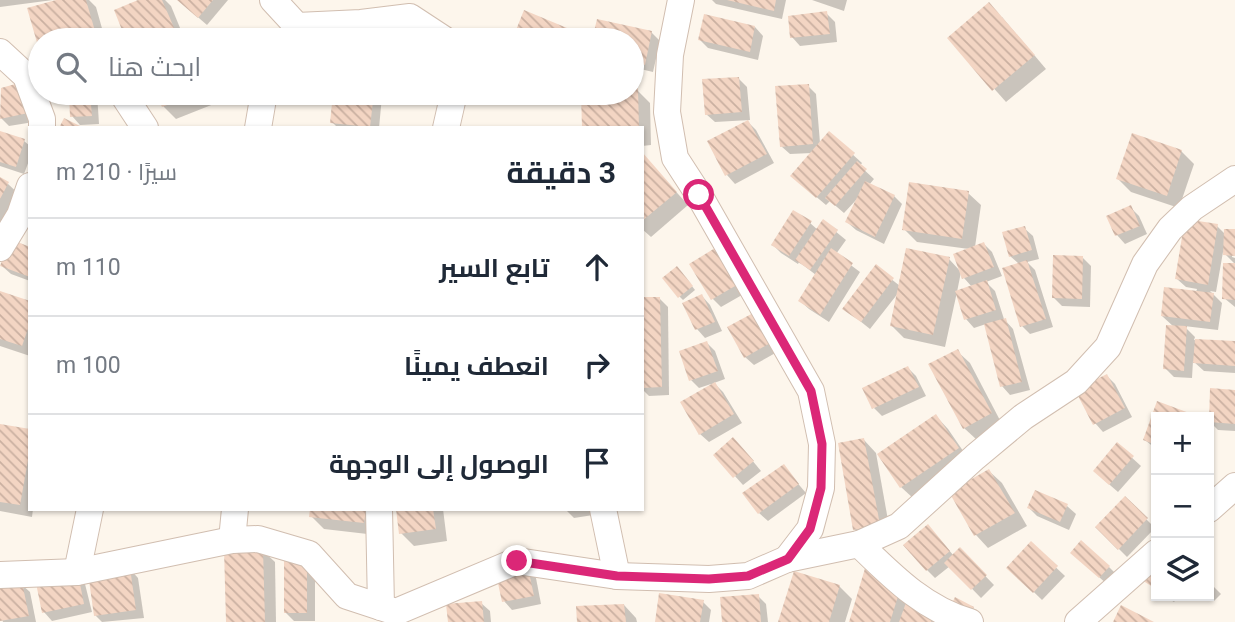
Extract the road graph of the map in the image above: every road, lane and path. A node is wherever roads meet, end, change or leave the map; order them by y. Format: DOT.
graph roads {
  1 [pos="273,0"];
  2 [pos="681,0"];
  3 [pos="427,28"];
  4 [pos="0,52"];
  5 [pos="28,81"];
  6 [pos="37,105"];
  7 [pos="130,105"];
  8 [pos="262,105"];
  9 [pos="451,105"];
  10 [pos="42,126"];
  11 [pos="144,126"];
  12 [pos="258,126"];
  13 [pos="446,126"];
  14 [pos="1235,178"];
  15 [pos="28,192"];
  16 [pos="0,248"];
  17 [pos="1235,486"];
  18 [pos="1214,505"];
  19 [pos="90,511"];
  20 [pos="235,511"];
  21 [pos="379,511"];
  22 [pos="603,511"];
  23 [pos="232,540"];
  24 [pos="859,544"];
  25 [pos="1151,557"];
  26 [pos="788,559"];
  27 [pos="77,572"];
  28 [pos="1,576"];
  29 [pos="617,576"];
  30 [pos="381,607"];
  31 [pos="970,622"];
  32 [pos="1078,622"];
  1 -- 3 [label="street"];
  2 -- 26 [label="street"];
  4 -- 5 [label="street"];
  6 -- 10 [label="street"];
  7 -- 11 [label="street"];
  8 -- 12 [label="street"];
  9 -- 13 [label="street"];
  14 -- 24 [label="street"];
  15 -- 16 [label="street"];
  17 -- 18 [label="street"];
  19 -- 27 [label="street"];
  20 -- 23 [label="street"];
  21 -- 30 [label="street"];
  22 -- 29 [label="street"];
  23 -- 27 [label="street"];
  23 -- 30 [label="street"];
  24 -- 26 [label="street"];
  24 -- 31 [label="street"];
  25 -- 32 [label="street"];
  26 -- 29 [label="street"];
  27 -- 28 [label="street"];
  29 -- 30 [label="street"];
}
